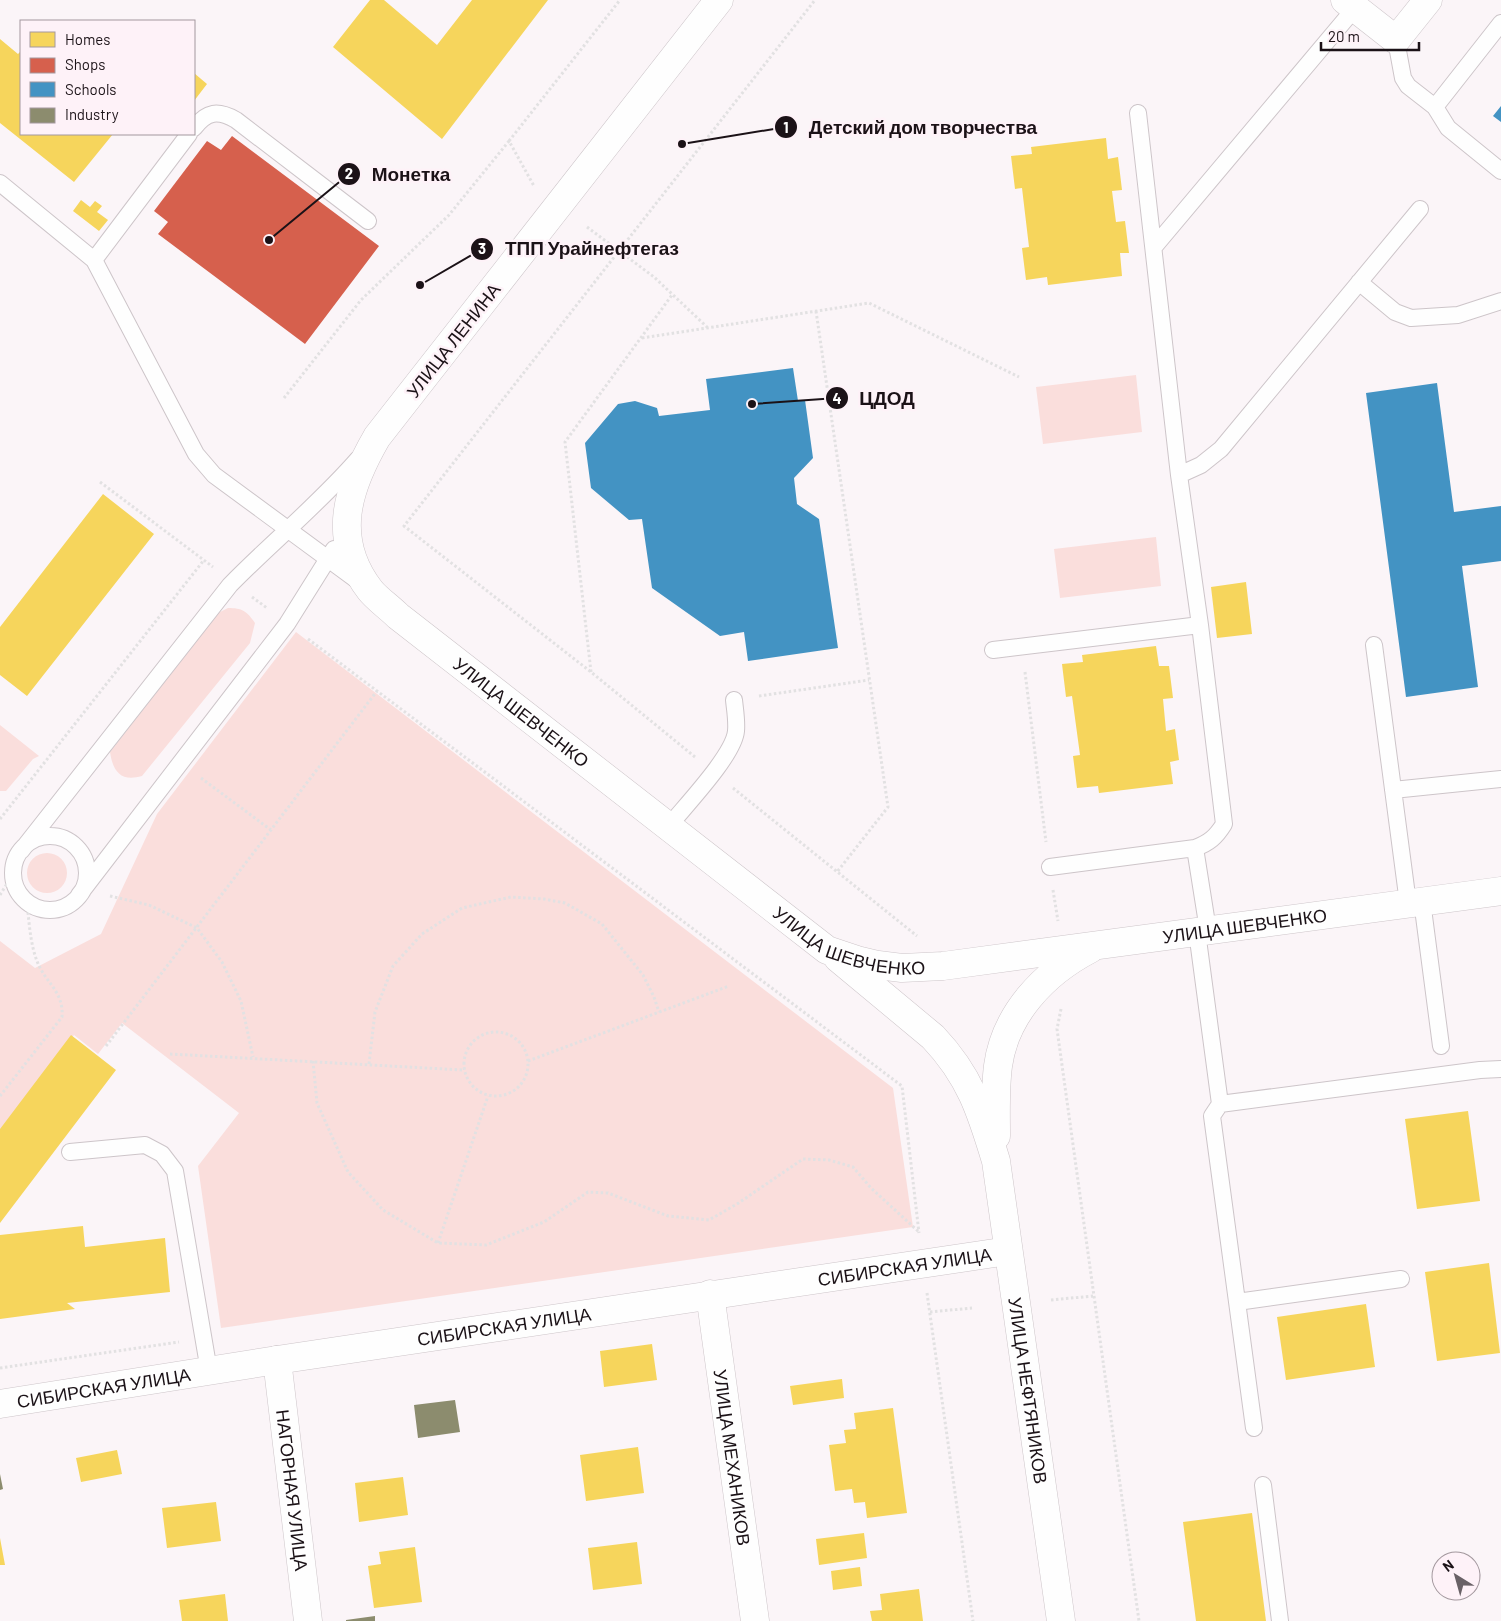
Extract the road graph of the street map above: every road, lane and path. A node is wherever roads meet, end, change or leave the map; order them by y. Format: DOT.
graph roads {
  1 [pos="620,0"];
  2 [pos="719,0"];
  3 [pos="815,0"];
  4 [pos="1428,0"];
  5 [pos="1350,4"];
  6 [pos="1501,23"];
  7 [pos="1396,40"];
  8 [pos="1435,107"];
  9 [pos="1138,113"];
  10 [pos="195,127"];
  11 [pos="188,135"];
  12 [pos="509,141"];
  13 [pos="1501,171"];
  14 [pos="0,183"];
  15 [pos="535,189"];
  16 [pos="1420,209"];
  17 [pos="368,221"];
  18 [pos="587,227"];
  19 [pos="1154,247"];
  20 [pos="618,250"];
  21 [pos="94,260"];
  22 [pos="1359,282"];
  23 [pos="672,295"];
  24 [pos="1501,301"];
  25 [pos="816,311"];
  26 [pos="708,328"];
  27 [pos="642,338"];
  28 [pos="1019,377"];
  29 [pos="284,398"];
  30 [pos="378,437"];
  31 [pos="1179,475"];
  32 [pos="100,482"];
  33 [pos="288,530"];
  34 [pos="346,530"];
  35 [pos="329,558"];
  36 [pos="204,560"];
  37 [pos="232,582"];
  38 [pos="370,590"];
  39 [pos="288,624"];
  40 [pos="1200,625"];
  41 [pos="1374,645"];
  42 [pos="1022,647"];
  43 [pos="993,650"];
  44 [pos="591,672"];
  45 [pos="869,680"];
  46 [pos="376,691"];
  47 [pos="734,700"];
  48 [pos="181,763"];
  49 [pos="713,772"];
  50 [pos="1501,779"];
  51 [pos="1393,790"];
  52 [pos="0,819"];
  53 [pos="669,826"];
  54 [pos="271,830"];
  55 [pos="1194,848"];
  56 [pos="20,851"];
  57 [pos="1050,867"];
  58 [pos="13,872"];
  59 [pos="837,872"];
  60 [pos="1501,891"];
  61 [pos="0,895"];
  62 [pos="79,895"];
  63 [pos="27,902"];
  64 [pos="1415,902"];
  65 [pos="1059,927"];
  66 [pos="196,928"];
  67 [pos="1203,931"];
  68 [pos="920,939"];
  69 [pos="1098,945"];
  70 [pos="827,950"];
  71 [pos="729,986"];
  72 [pos="1063,1003"];
  73 [pos="659,1012"];
  74 [pos="106,1046"];
  75 [pos="1441,1046"];
  76 [pos="170,1054"];
  77 [pos="253,1057"];
  78 [pos="313,1061"];
  79 [pos="528,1061"];
  80 [pos="369,1064"];
  81 [pos="1501,1068"];
  82 [pos="463,1070"];
  83 [pos="0,1096"];
  84 [pos="488,1096"];
  85 [pos="1220,1104"];
  86 [pos="70,1152"];
  87 [pos="996,1161"];
  88 [pos="919,1233"];
  89 [pos="438,1243"];
  90 [pos="1008,1251"];
  91 [pos="923,1264"];
  92 [pos="1401,1279"];
  93 [pos="710,1294"];
  94 [pos="1093,1296"];
  95 [pos="1051,1300"];
  96 [pos="1237,1302"];
  97 [pos="972,1308"];
  98 [pos="930,1312"];
  99 [pos="277,1360"];
  100 [pos="209,1371"];
  101 [pos="0,1404"];
  102 [pos="1254,1428"];
  103 [pos="1263,1485"];
  104 [pos="308,1621"];
  105 [pos="755,1621"];
  106 [pos="973,1621"];
  107 [pos="1061,1621"];
  108 [pos="1139,1621"];
  109 [pos="1280,1621"];
  1 -- 12 [label="path"];
  2 -- 30 [label="main road, УЛИЦА ЛЕНИНА"];
  3 -- 20 [label="path"];
  4 -- 7 [label="main road"];
  5 -- 7 [label="main road"];
  5 -- 19 [label="lane"];
  6 -- 8 [label="lane"];
  7 -- 8 [label="lane"];
  8 -- 13 [label="lane"];
  9 -- 19 [label="lane"];
  10 -- 17 [label="lane"];
  11 -- 21 [label="lane"];
  12 -- 15 [label="path"];
  12 -- 29 [label="path"];
  14 -- 21 [label="lane"];
  16 -- 22 [label="lane"];
  18 -- 20 [label="path"];
  19 -- 31 [label="lane"];
  20 -- 23 [label="path"];
  20 -- 44 [label="path"];
  21 -- 33 [label="lane"];
  22 -- 24 [label="lane"];
  22 -- 31 [label="lane"];
  23 -- 26 [label="path"];
  23 -- 27 [label="path"];
  25 -- 26 [label="path"];
  25 -- 28 [label="path"];
  25 -- 45 [label="path"];
  26 -- 27 [label="path"];
  27 -- 44 [label="path"];
  30 -- 33 [label="lane"];
  30 -- 34 [label="main road, УЛИЦА ЛЕНИНА"];
  31 -- 40 [label="lane"];
  32 -- 36 [label="path"];
  33 -- 35 [label="lane"];
  33 -- 37 [label="lane"];
  34 -- 35 [label="lane"];
  34 -- 38 [label="main road, УЛИЦА ШЕВЧЕНКО"];
  35 -- 38 [label="lane"];
  35 -- 39 [label="lane"];
  36 -- 37 [label="path"];
  36 -- 52 [label="path"];
  37 -- 39 [label="path"];
  37 -- 56 [label="lane"];
  38 -- 53 [label="main road, УЛИЦА ШЕВЧЕНКО"];
  39 -- 46 [label="path"];
  39 -- 48 [label="lane"];
  40 -- 42 [label="lane"];
  40 -- 55 [label="lane"];
  41 -- 51 [label="lane"];
  42 -- 43 [label="lane"];
  42 -- 57 [label="path"];
  44 -- 49 [label="path"];
  45 -- 47 [label="path"];
  45 -- 59 [label="path"];
  46 -- 54 [label="path"];
  46 -- 88 [label="path"];
  47 -- 49 [label="lane"];
  48 -- 54 [label="path"];
  48 -- 62 [label="lane"];
  49 -- 53 [label="lane"];
  49 -- 59 [label="path"];
  50 -- 51 [label="lane"];
  51 -- 64 [label="lane"];
  53 -- 70 [label="main road, УЛИЦА ШЕВЧЕНКО"];
  54 -- 66 [label="path"];
  55 -- 57 [label="lane"];
  55 -- 67 [label="lane"];
  56 -- 58 [label="lane"];
  56 -- 62 [label="lane"];
  57 -- 65 [label="path"];
  58 -- 61 [label="path"];
  58 -- 63 [label="lane"];
  59 -- 68 [label="path"];
  60 -- 64 [label="main road, УЛИЦА ШЕВЧЕНКО"];
  62 -- 63 [label="lane"];
  62 -- 66 [label="path"];
  63 -- 83 [label="path"];
  64 -- 67 [label="main road, УЛИЦА ШЕВЧЕНКО"];
  64 -- 75 [label="lane"];
  66 -- 74 [label="path"];
  66 -- 77 [label="path"];
  67 -- 69 [label="main road, УЛИЦА ШЕВЧЕНКО"];
  67 -- 85 [label="lane"];
  69 -- 70 [label="main road, УЛИЦА ШЕВЧЕНКО"];
  69 -- 87 [label="main road, УЛИЦА НЕФТЯНИКОВ"];
  70 -- 87 [label="main road, УЛИЦА НЕФТЯНИКОВ"];
  71 -- 73 [label="path"];
  72 -- 94 [label="path"];
  73 -- 79 [label="path"];
  73 -- 80 [label="path"];
  76 -- 77 [label="path"];
  77 -- 78 [label="path"];
  78 -- 80 [label="path"];
  78 -- 89 [label="path"];
  79 -- 82 [label="path"];
  79 -- 84 [label="path"];
  80 -- 82 [label="path"];
  81 -- 85 [label="lane"];
  82 -- 84 [label="path"];
  84 -- 89 [label="path"];
  85 -- 96 [label="lane"];
  86 -- 100 [label="lane"];
  87 -- 90 [label="main road, УЛИЦА НЕФТЯНИКОВ"];
  88 -- 89 [label="path"];
  88 -- 91 [label="path"];
  90 -- 91 [label="main road, СИБИРСКАЯ УЛИЦА"];
  90 -- 107 [label="main road, УЛИЦА НЕФТЯНИКОВ"];
  91 -- 93 [label="main road, СИБИРСКАЯ УЛИЦА"];
  91 -- 98 [label="path"];
  92 -- 96 [label="lane"];
  93 -- 99 [label="main road, СИБИРСКАЯ УЛИЦА"];
  93 -- 105 [label="main road, УЛИЦА МЕХАНИКОВ"];
  94 -- 95 [label="path"];
  94 -- 108 [label="path"];
  96 -- 102 [label="lane"];
  97 -- 98 [label="path"];
  98 -- 106 [label="path"];
  99 -- 100 [label="main road, СИБИРСКАЯ УЛИЦА"];
  99 -- 104 [label="main road, НАГОРНАЯ УЛИЦА"];
  100 -- 101 [label="main road, СИБИРСКАЯ УЛИЦА"];
  103 -- 109 [label="lane"];
}
